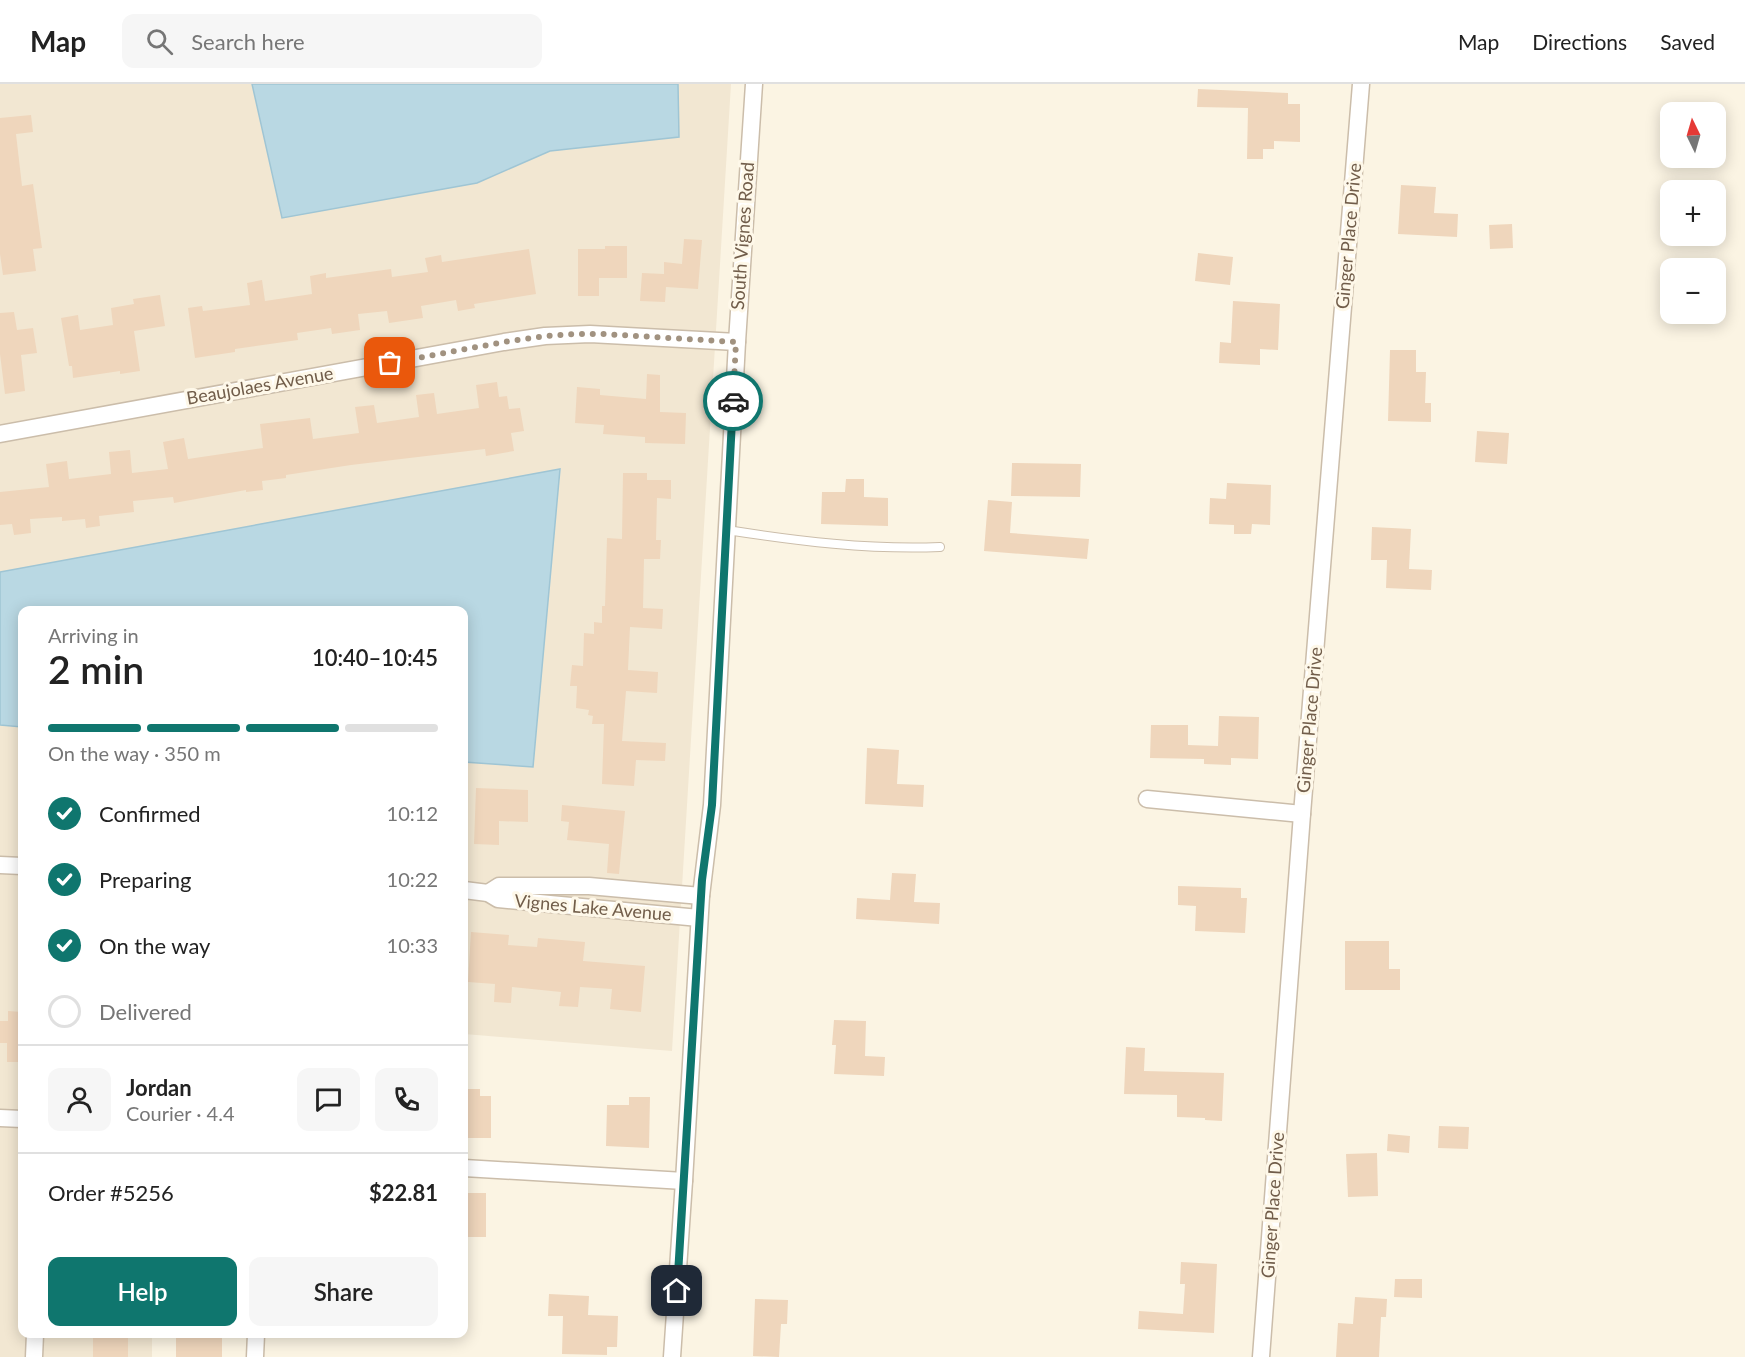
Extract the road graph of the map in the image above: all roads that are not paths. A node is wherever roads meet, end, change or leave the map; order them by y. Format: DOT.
graph roads {
  1 [pos="754,84"];
  2 [pos="1361,84"];
  3 [pos="736,342"];
  4 [pos="0,434"];
  5 [pos="727,530"];
  6 [pos="940,547"];
  7 [pos="1147,799"];
  8 [pos="1302,814"];
  9 [pos="0,865"];
  10 [pos="18,866"];
  11 [pos="468,890"];
  12 [pos="488,893"];
  13 [pos="700,896"];
  14 [pos="699,918"];
  15 [pos="0,1118"];
  16 [pos="18,1119"];
  17 [pos="468,1168"];
  18 [pos="684,1180"];
  19 [pos="35,1338"];
  20 [pos="256,1338"];
  21 [pos="34,1357"];
  22 [pos="255,1357"];
  23 [pos="672,1357"];
  24 [pos="1261,1357"];
  1 -- 3 [label="street, South Vignes Road"];
  2 -- 8 [label="street, Ginger Place Drive"];
  3 -- 4 [label="street, Beaujolaes Avenue"];
  3 -- 5 [label="street, South Vignes Road"];
  5 -- 6 [label="lane"];
  5 -- 13 [label="street, South Vignes Road"];
  7 -- 8 [label="street"];
  8 -- 24 [label="street, Ginger Place Drive"];
  9 -- 10 [label="street"];
  11 -- 12 [label="street, Vignes Lake Avenue"];
  12 -- 13 [label="street, Vignes Lake Avenue"];
  12 -- 14 [label="street, Vignes Lake Avenue"];
  13 -- 14 [label="street, South Vignes Road"];
  14 -- 18 [label="street, South Vignes Road"];
  15 -- 16 [label="street"];
  17 -- 18 [label="street"];
  18 -- 23 [label="street, South Vignes Road"];
  19 -- 21 [label="street"];
  20 -- 22 [label="street"];
}
